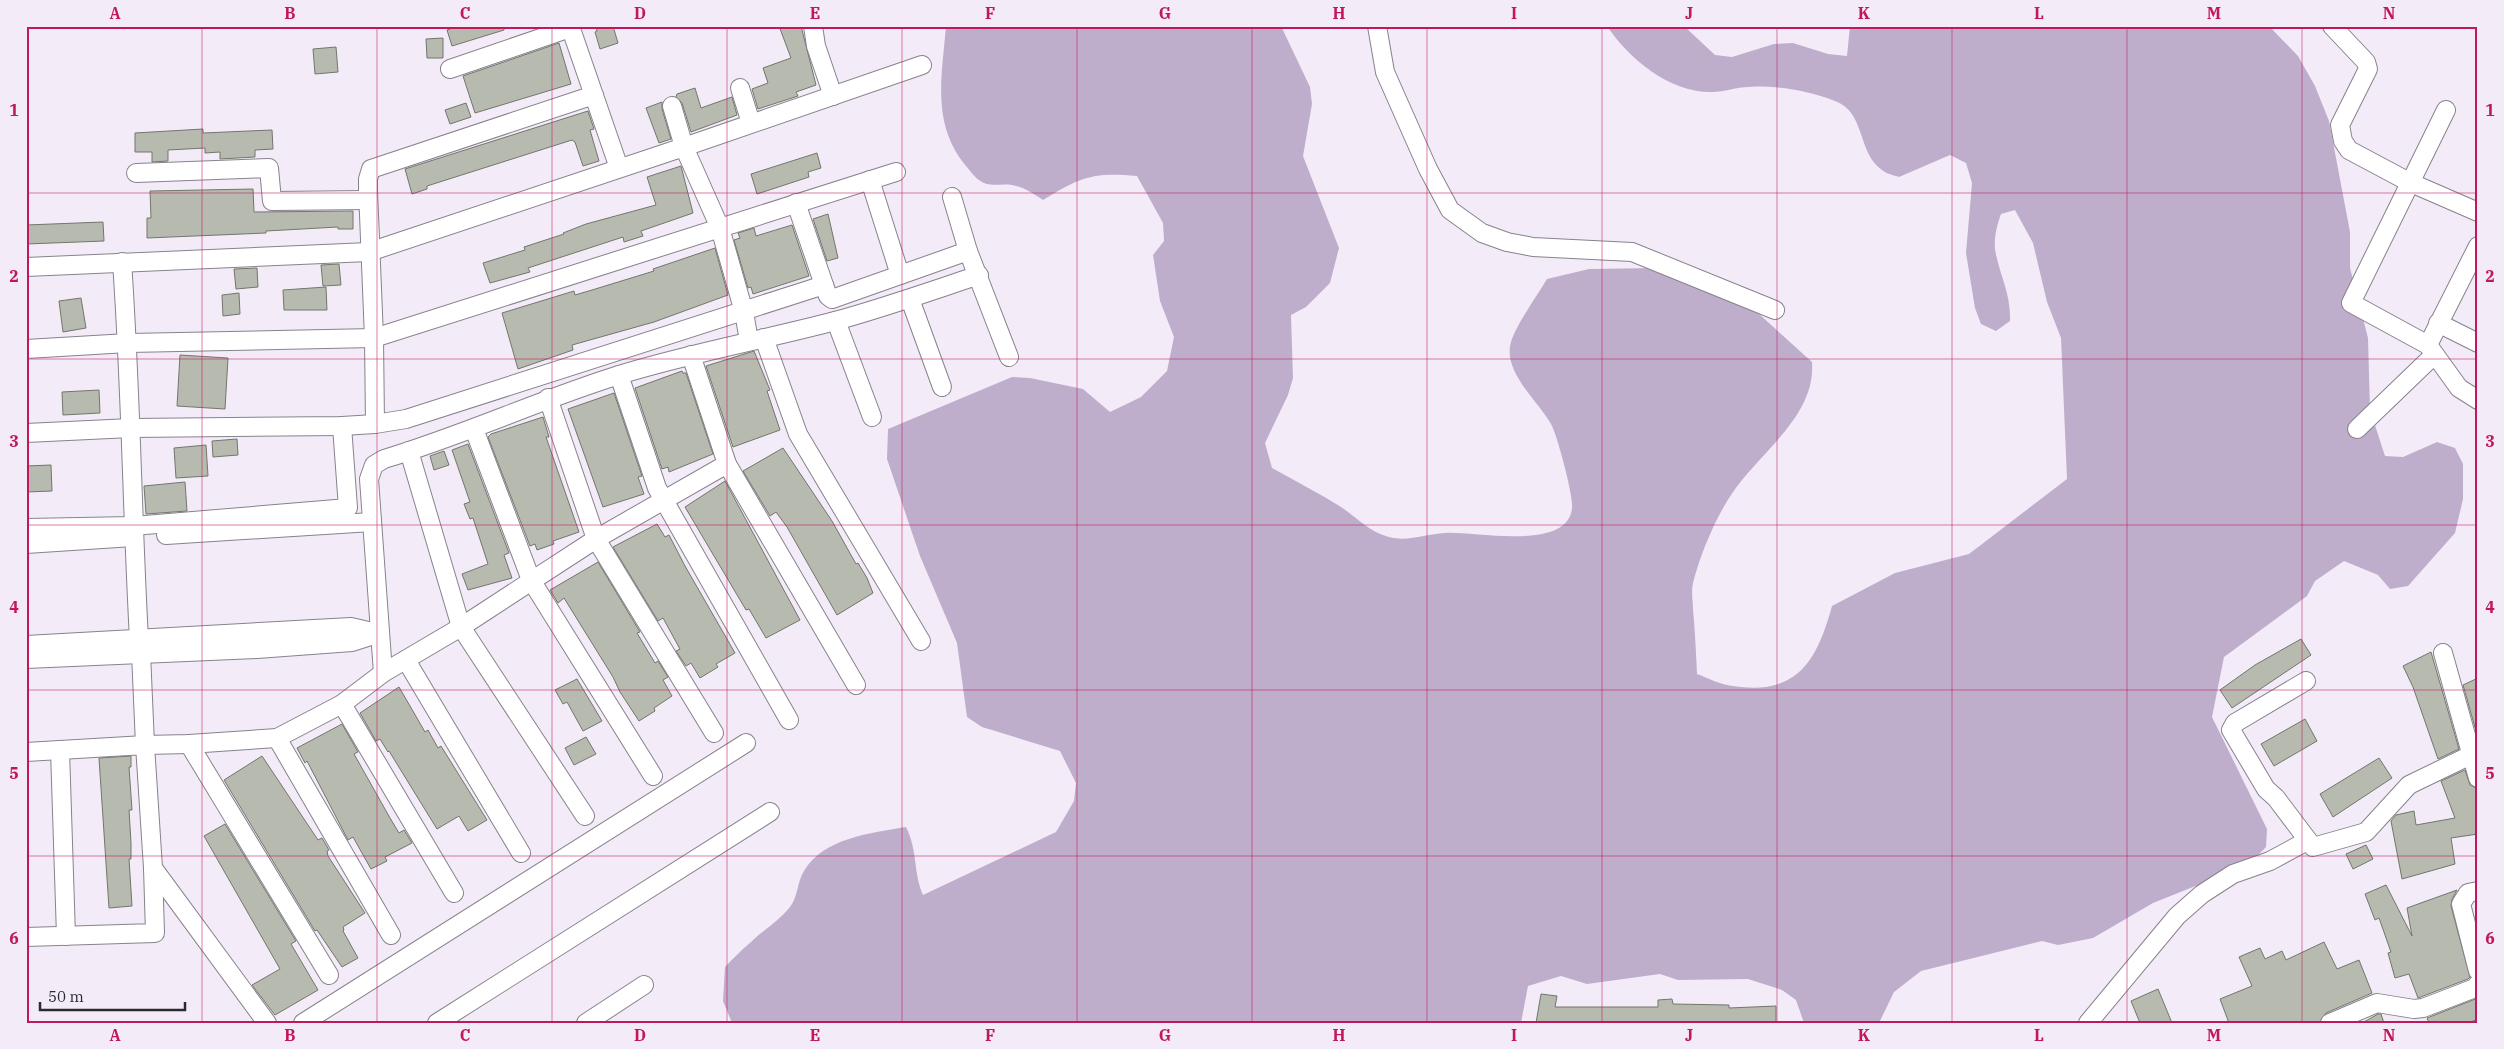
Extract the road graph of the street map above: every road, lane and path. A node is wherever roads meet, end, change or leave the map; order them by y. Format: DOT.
graph roads {
  1 [pos="813,26"];
  2 [pos="1377,26"];
  3 [pos="2332,26"];
  4 [pos="570,27"];
  5 [pos="922,65"];
  6 [pos="450,69"];
  7 [pos="740,88"];
  8 [pos="594,95"];
  9 [pos="833,96"];
  10 [pos="672,106"];
  11 [pos="2446,110"];
  12 [pos="751,123"];
  13 [pos="684,147"];
  14 [pos="619,168"];
  15 [pos="896,172"];
  16 [pos="136,174"];
  17 [pos="870,180"];
  18 [pos="2409,182"];
  19 [pos="952,197"];
  20 [pos="368,200"];
  21 [pos="796,203"];
  22 [pos="2478,212"];
  23 [pos="720,228"];
  24 [pos="2478,246"];
  25 [pos="968,251"];
  26 [pos="369,252"];
  27 [pos="122,262"];
  28 [pos="26,266"];
  29 [pos="900,275"];
  30 [pos="979,275"];
  31 [pos="824,285"];
  32 [pos="910,299"];
  33 [pos="1776,310"];
  34 [pos="744,312"];
  35 [pos="836,321"];
  36 [pos="2438,323"];
  37 [pos="374,338"];
  38 [pos="757,340"];
  39 [pos="128,343"];
  40 [pos="2478,343"];
  41 [pos="26,349"];
  42 [pos="2431,350"];
  43 [pos="691,355"];
  44 [pos="1010,357"];
  45 [pos="619,374"];
  46 [pos="942,387"];
  47 [pos="548,398"];
  48 [pos="2478,400"];
  49 [pos="872,417"];
  50 [pos="375,424"];
  51 [pos="342,426"];
  52 [pos="130,428"];
  53 [pos="474,429"];
  54 [pos="2358,429"];
  55 [pos="26,433"];
  56 [pos="409,451"];
  57 [pos="727,464"];
  58 [pos="662,500"];
  59 [pos="372,522"];
  60 [pos="26,528"];
  61 [pos="133,532"];
  62 [pos="596,539"];
  63 [pos="26,544"];
  64 [pos="531,580"];
  65 [pos="461,627"];
  66 [pos="380,633"];
  67 [pos="921,641"];
  68 [pos="26,645"];
  69 [pos="140,646"];
  70 [pos="2443,653"];
  71 [pos="26,659"];
  72 [pos="406,660"];
  73 [pos="383,673"];
  74 [pos="2306,681"];
  75 [pos="856,685"];
  76 [pos="342,704"];
  77 [pos="789,720"];
  78 [pos="714,733"];
  79 [pos="277,738"];
  80 [pos="746,743"];
  81 [pos="188,744"];
  82 [pos="145,745"];
  83 [pos="60,750"];
  84 [pos="26,752"];
  85 [pos="2471,755"];
  86 [pos="653,776"];
  87 [pos="2478,778"];
  88 [pos="770,812"];
  89 [pos="585,816"];
  90 [pos="2307,841"];
  91 [pos="521,853"];
  92 [pos="153,868"];
  93 [pos="2478,891"];
  94 [pos="454,893"];
  95 [pos="392,934"];
  96 [pos="66,936"];
  97 [pos="26,937"];
  98 [pos="2478,971"];
  99 [pos="329,975"];
  100 [pos="2478,984"];
  101 [pos="644,985"];
  102 [pos="438,1022"];
  103 [pos="267,1023"];
  104 [pos="303,1023"];
  105 [pos="586,1023"];
  106 [pos="2088,1023"];
  107 [pos="2330,1023"];
  1 -- 9 [label="street"];
  2 -- 33 [label="street"];
  3 -- 18 [label="street"];
  4 -- 6 [label="street"];
  4 -- 8 [label="street"];
  5 -- 9 [label="street"];
  7 -- 12 [label="street"];
  8 -- 14 [label="street"];
  8 -- 20 [label="street"];
  9 -- 12 [label="street"];
  10 -- 13 [label="street"];
  11 -- 18 [label="street"];
  12 -- 13 [label="street"];
  13 -- 14 [label="street"];
  13 -- 23 [label="street"];
  14 -- 26 [label="street"];
  15 -- 17 [label="street"];
  16 -- 20 [label="street"];
  17 -- 21 [label="street"];
  17 -- 29 [label="street"];
  18 -- 22 [label="street"];
  18 -- 42 [label="street"];
  19 -- 25 [label="street"];
  20 -- 26 [label="street"];
  21 -- 23 [label="street"];
  21 -- 31 [label="street"];
  23 -- 34 [label="street"];
  23 -- 37 [label="street"];
  24 -- 36 [label="street"];
  25 -- 29 [label="street"];
  25 -- 30 [label="street"];
  26 -- 27 [label="street"];
  26 -- 37 [label="street"];
  27 -- 28 [label="street"];
  27 -- 39 [label="street"];
  29 -- 31 [label="street"];
  30 -- 32 [label="street"];
  30 -- 44 [label="street"];
  31 -- 34 [label="street"];
  32 -- 35 [label="street"];
  32 -- 46 [label="street"];
  34 -- 38 [label="street"];
  34 -- 50 [label="street"];
  35 -- 38 [label="street"];
  35 -- 49 [label="street"];
  36 -- 40 [label="street"];
  36 -- 42 [label="street"];
  37 -- 39 [label="street"];
  37 -- 50 [label="street"];
  38 -- 43 [label="street"];
  38 -- 67 [label="street"];
  39 -- 41 [label="street"];
  39 -- 52 [label="street"];
  42 -- 48 [label="street"];
  42 -- 54 [label="street"];
  43 -- 45 [label="street"];
  43 -- 57 [label="street"];
  45 -- 47 [label="street"];
  45 -- 58 [label="street"];
  47 -- 53 [label="street"];
  47 -- 62 [label="street"];
  50 -- 51 [label="street"];
  51 -- 52 [label="street"];
  51 -- 61 [label="street"];
  52 -- 55 [label="street"];
  52 -- 61 [label="street"];
  53 -- 56 [label="street"];
  53 -- 64 [label="street"];
  56 -- 59 [label="street"];
  56 -- 65 [label="street"];
  57 -- 58 [label="street"];
  57 -- 75 [label="street"];
  58 -- 62 [label="street"];
  58 -- 77 [label="street"];
  59 -- 61 [label="street"];
  59 -- 66 [label="street"];
  60 -- 61 [label="street"];
  61 -- 63 [label="street"];
  61 -- 69 [label="street"];
  62 -- 64 [label="street"];
  62 -- 78 [label="street"];
  64 -- 65 [label="street"];
  64 -- 86 [label="street"];
  65 -- 72 [label="street"];
  65 -- 89 [label="street"];
  66 -- 69 [label="street"];
  66 -- 73 [label="street"];
  68 -- 69 [label="street"];
  69 -- 71 [label="street"];
  69 -- 82 [label="street"];
  70 -- 85 [label="street"];
  72 -- 73 [label="street"];
  72 -- 91 [label="street"];
  73 -- 76 [label="street"];
  74 -- 90 [label="street"];
  76 -- 79 [label="street"];
  76 -- 94 [label="street"];
  79 -- 81 [label="street"];
  79 -- 95 [label="street"];
  80 -- 104 [label="street"];
  81 -- 82 [label="street"];
  81 -- 99 [label="street"];
  82 -- 83 [label="street"];
  82 -- 92 [label="street"];
  83 -- 84 [label="street"];
  83 -- 96 [label="street"];
  85 -- 87 [label="street"];
  85 -- 90 [label="street"];
  88 -- 102 [label="street"];
  90 -- 106 [label="street"];
  92 -- 96 [label="street"];
  92 -- 103 [label="street"];
  93 -- 98 [label="street"];
  96 -- 97 [label="street"];
  100 -- 107 [label="street"];
  101 -- 105 [label="street"];
}
